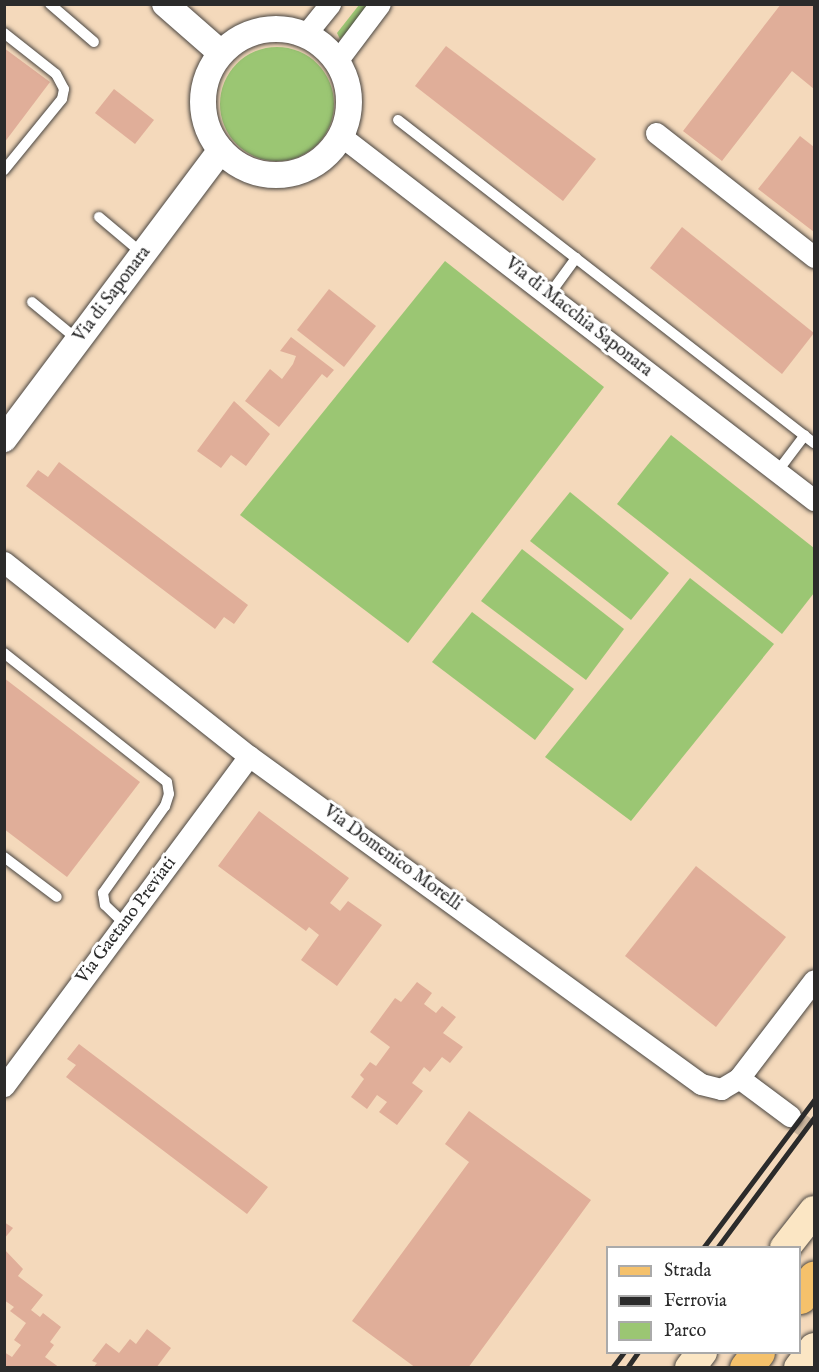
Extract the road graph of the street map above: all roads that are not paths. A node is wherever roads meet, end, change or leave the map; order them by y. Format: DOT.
graph roads {
  1 [pos="50,4"];
  2 [pos="165,4"];
  3 [pos="330,4"];
  4 [pos="380,4"];
  5 [pos="4,33"];
  6 [pos="305,35"];
  7 [pos="94,42"];
  8 [pos="221,53"];
  9 [pos="337,61"];
  10 [pos="398,120"];
  11 [pos="656,133"];
  12 [pos="341,136"];
  13 [pos="220,150"];
  14 [pos="4,170"];
  15 [pos="99,217"];
  16 [pos="143,254"];
  17 [pos="814,257"];
  18 [pos="576,258"];
  19 [pos="549,295"];
  20 [pos="32,302"];
  21 [pos="79,340"];
  22 [pos="805,435"];
  23 [pos="4,439"];
  24 [pos="814,443"];
  25 [pos="777,471"];
  26 [pos="814,500"];
  27 [pos="4,562"];
  28 [pos="4,653"];
  29 [pos="249,756"];
  30 [pos="4,857"];
  31 [pos="57,897"];
  32 [pos="125,924"];
  33 [pos="814,980"];
  34 [pos="739,1078"];
  35 [pos="4,1086"];
  36 [pos="790,1116"];
  37 [pos="814,1211"];
  38 [pos="787,1246"];
  39 [pos="814,1278"];
  40 [pos="801,1297"];
  41 [pos="814,1348"];
  42 [pos="701,1354"];
  43 [pos="757,1354"];
  44 [pos="690,1368"];
  45 [pos="746,1368"];
  46 [pos="799,1368"];
  1 -- 7 [label="lane"];
  2 -- 8 [label="street"];
  3 -- 6 [label="street"];
  4 -- 9 [label="street"];
  5 -- 14 [label="lane"];
  6 -- 8 [label="street"];
  6 -- 9 [label="street"];
  8 -- 13 [label="street"];
  9 -- 12 [label="street"];
  10 -- 18 [label="lane"];
  11 -- 17 [label="street"];
  12 -- 13 [label="street"];
  12 -- 19 [label="street, Via di Macchia Saponara"];
  13 -- 16 [label="street, Via di Saponara"];
  15 -- 16 [label="lane"];
  16 -- 21 [label="street, Via di Saponara"];
  18 -- 19 [label="lane"];
  18 -- 22 [label="lane"];
  19 -- 25 [label="street, Via di Macchia Saponara"];
  20 -- 21 [label="lane"];
  21 -- 23 [label="street, Via di Saponara"];
  22 -- 24 [label="lane"];
  22 -- 25 [label="lane"];
  25 -- 26 [label="street, Via di Macchia Saponara"];
  27 -- 29 [label="street, Via Domenico Morelli"];
  28 -- 32 [label="lane"];
  29 -- 32 [label="street, Via Gaetano Previati"];
  29 -- 34 [label="street, Via Domenico Morelli"];
  30 -- 31 [label="lane"];
  32 -- 35 [label="street, Via Gaetano Previati"];
  33 -- 34 [label="street"];
  34 -- 36 [label="street"];
  37 -- 38 [label="main road"];
  39 -- 40 [label="main road"];
  41 -- 46 [label="main road"];
  42 -- 44 [label="main road"];
  43 -- 45 [label="main road"];
}
